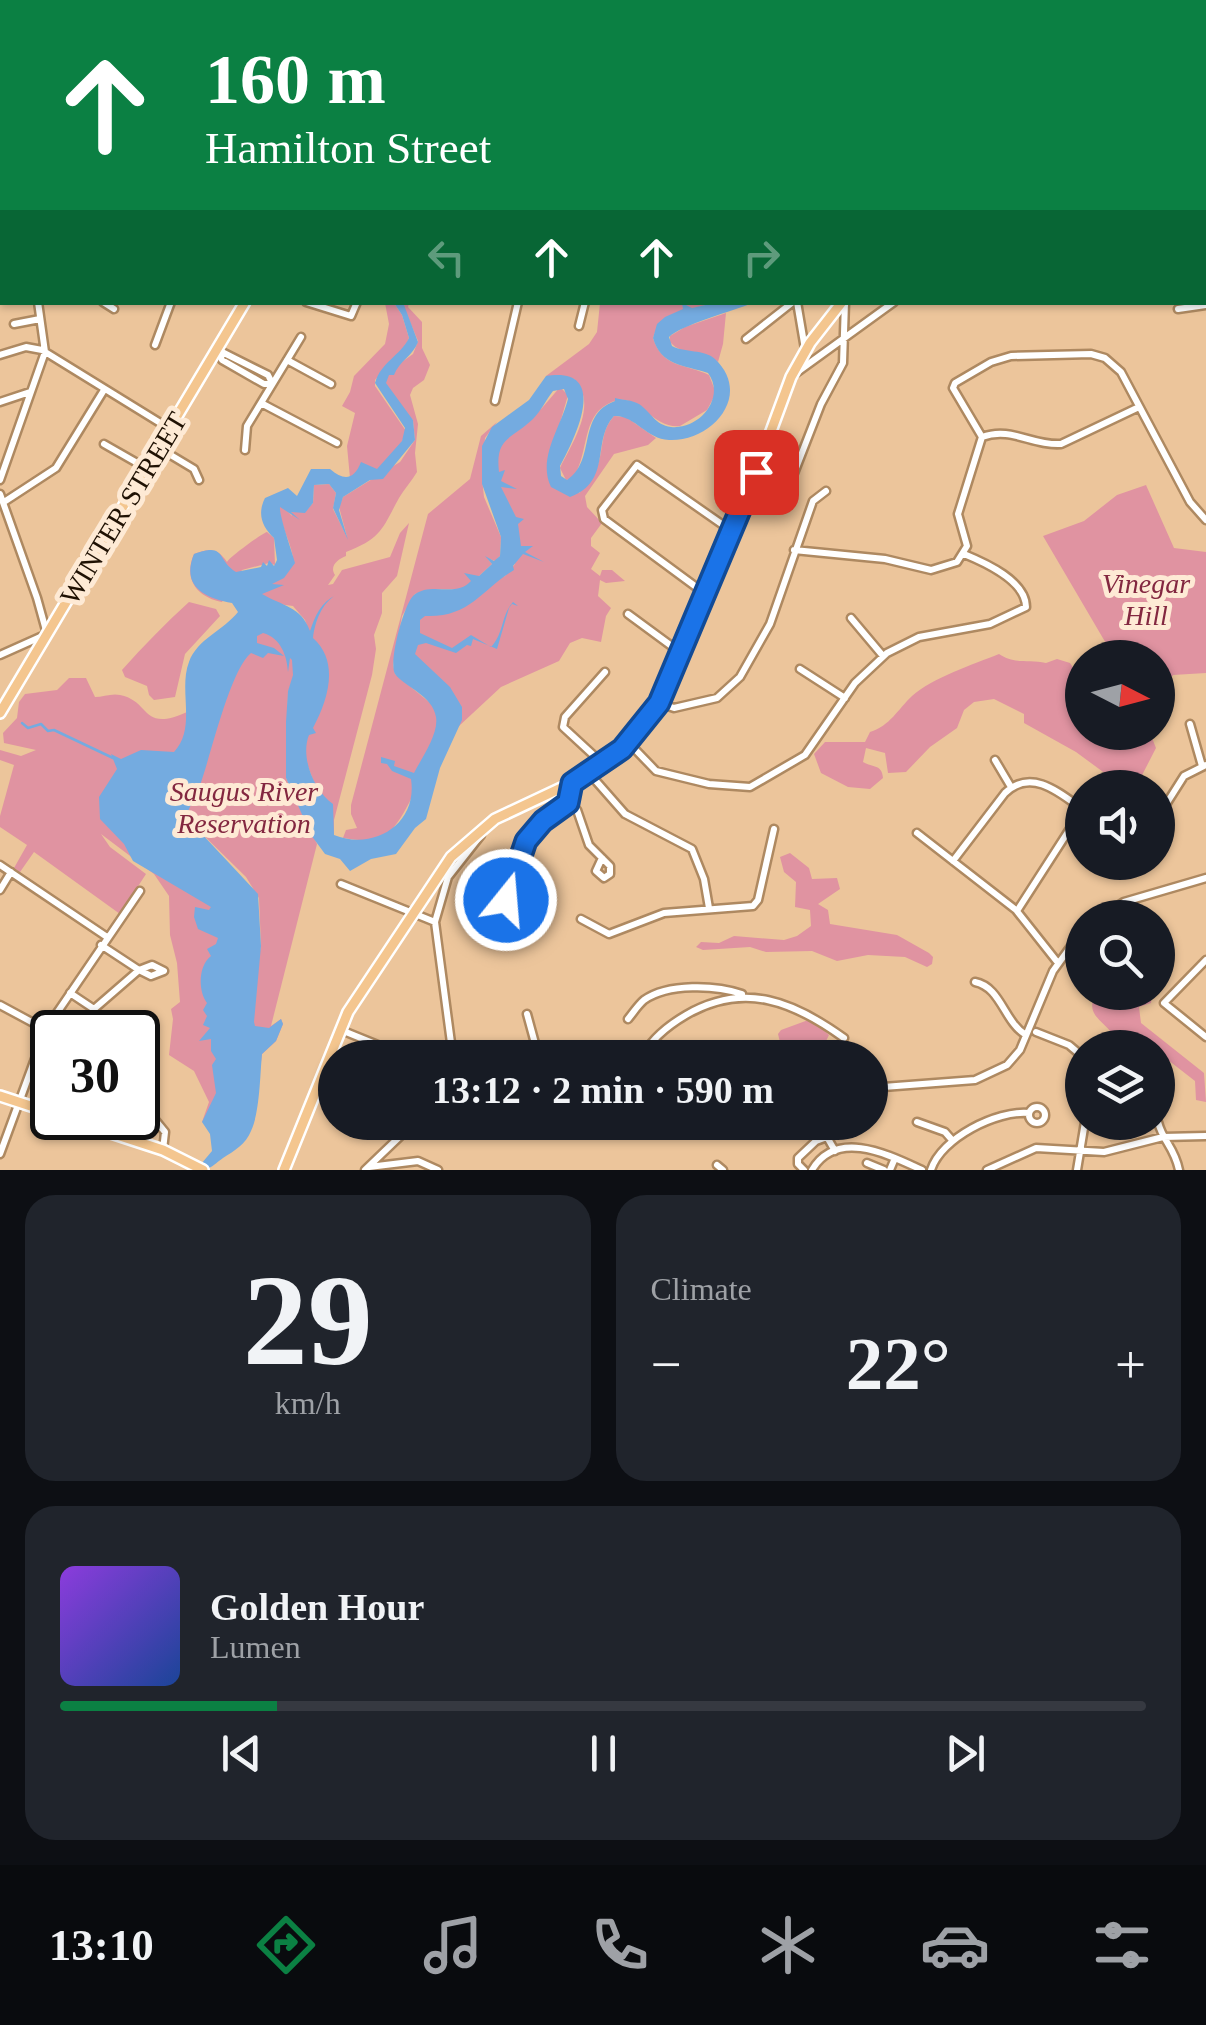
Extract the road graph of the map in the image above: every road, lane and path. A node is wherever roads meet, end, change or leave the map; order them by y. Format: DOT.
graph roads {
  1 [pos="38,305"];
  2 [pos="107,305"];
  3 [pos="170,305"];
  4 [pos="243,305"];
  5 [pos="316,305"];
  6 [pos="356,305"];
  7 [pos="517,305"];
  8 [pos="584,305"];
  9 [pos="791,305"];
  10 [pos="796,305"];
  11 [pos="842,305"];
  12 [pos="844,305"];
  13 [pos="890,305"];
  14 [pos="1206,305"];
  15 [pos="114,309"];
  16 [pos="1178,309"];
  17 [pos="40,319"];
  18 [pos="14,324"];
  19 [pos="579,326"];
  20 [pos="300,337"];
  21 [pos="846,338"];
  22 [pos="746,339"];
  23 [pos="156,345"];
  24 [pos="218,350"];
  25 [pos="805,350"];
  26 [pos="46,352"];
  27 [pos="0,355"];
  28 [pos="287,360"];
  29 [pos="791,377"];
  30 [pos="273,384"];
  31 [pos="331,384"];
  32 [pos="104,390"];
  33 [pos="30,392"];
  34 [pos="495,401"];
  35 [pos="0,402"];
  36 [pos="261,403"];
  37 [pos="1139,407"];
  38 [pos="170,429"];
  39 [pos="982,436"];
  40 [pos="337,443"];
  41 [pos="104,444"];
  42 [pos="159,448"];
  43 [pos="245,450"];
  44 [pos="146,468"];
  45 [pos="756,472"];
  46 [pos="0,480"];
  47 [pos="199,480"];
  48 [pos="826,490"];
  49 [pos="2,498"];
  50 [pos="1206,520"];
  51 [pos="733,532"];
  52 [pos="794,550"];
  53 [pos="964,554"];
  54 [pos="707,595"];
  55 [pos="628,614"];
  56 [pos="851,618"];
  57 [pos="47,634"];
  58 [pos="682,653"];
  59 [pos="0,655"];
  60 [pos="883,656"];
  61 [pos="800,670"];
  62 [pos="605,672"];
  63 [pos="844,698"];
  64 [pos="659,703"];
  65 [pos="0,713"];
  66 [pos="1190,724"];
  67 [pos="628,743"];
  68 [pos="996,760"];
  69 [pos="603,764"];
  70 [pos="1204,766"];
  71 [pos="590,773"];
  72 [pos="572,783"];
  73 [pos="1011,787"];
  74 [pos="1175,790"];
  75 [pos="1065,798"];
  76 [pos="562,800"];
  77 [pos="490,822"];
  78 [pos="774,829"];
  79 [pos="917,833"];
  80 [pos="1065,836"];
  81 [pos="602,858"];
  82 [pos="952,861"];
  83 [pos="0,865"];
  84 [pos="11,872"];
  85 [pos="516,875"];
  86 [pos="1206,878"];
  87 [pos="342,884"];
  88 [pos="0,890"];
  89 [pos="140,892"];
  90 [pos="1131,900"];
  91 [pos="709,908"];
  92 [pos="1018,911"];
  93 [pos="412,913"];
  94 [pos="581,919"];
  95 [pos="435,922"];
  96 [pos="107,937"];
  97 [pos="102,944"];
  98 [pos="1065,953"];
  99 [pos="1206,960"];
  100 [pos="1058,962"];
  101 [pos="975,982"];
  102 [pos="70,992"];
  103 [pos="753,998"];
  104 [pos="0,1005"];
  105 [pos="60,1010"];
  106 [pos="527,1014"];
  107 [pos="628,1019"];
  108 [pos="30,1021"];
  109 [pos="340,1029"];
  110 [pos="1036,1032"];
  111 [pos="1026,1035"];
  112 [pos="1206,1037"];
  113 [pos="844,1038"];
  114 [pos="367,1040"];
  115 [pos="451,1040"];
  116 [pos="535,1040"];
  117 [pos="654,1040"];
  118 [pos="1065,1043"];
  119 [pos="30,1075"];
  120 [pos="316,1086"];
  121 [pos="888,1086"];
  122 [pos="0,1096"];
  123 [pos="18,1102"];
  124 [pos="30,1106"];
  125 [pos="1029,1113"];
  126 [pos="918,1122"];
  127 [pos="160,1126"];
  128 [pos="1206,1136"];
  129 [pos="1175,1137"];
  130 [pos="132,1140"];
  131 [pos="395,1140"];
  132 [pos="952,1140"];
  133 [pos="1082,1140"];
  134 [pos="1156,1140"];
  135 [pos="1165,1140"];
  136 [pos="163,1150"];
  137 [pos="835,1150"];
  138 [pos="1080,1151"];
  139 [pos="0,1154"];
  140 [pos="895,1158"];
  141 [pos="868,1163"];
  142 [pos="198,1167"];
  143 [pos="367,1168"];
  144 [pos="284,1170"];
  145 [pos="438,1170"];
  146 [pos="804,1170"];
  147 [pos="812,1170"];
  148 [pos="887,1170"];
  149 [pos="922,1170"];
  150 [pos="932,1170"];
  151 [pos="987,1170"];
  152 [pos="1077,1170"];
  153 [pos="1179,1170"];
  1 -- 17 [label="street"];
  2 -- 15 [label="street"];
  3 -- 23 [label="street"];
  4 -- 24 [label="main road, WINTER STREET"];
  5 -- 6 [label="street"];
  7 -- 34 [label="street"];
  8 -- 19 [label="street"];
  9 -- 22 [label="street"];
  10 -- 25 [label="street"];
  11 -- 25 [label="main road"];
  12 -- 21 [label="street"];
  13 -- 21 [label="street"];
  14 -- 16 [label="street"];
  17 -- 18 [label="street"];
  17 -- 26 [label="street"];
  20 -- 28 [label="street"];
  21 -- 29 [label="street"];
  21 -- 45 [label="street"];
  24 -- 30 [label="street"];
  24 -- 38 [label="main road, WINTER STREET"];
  25 -- 29 [label="main road"];
  26 -- 27 [label="street"];
  26 -- 32 [label="street"];
  26 -- 33 [label="street"];
  28 -- 30 [label="street"];
  28 -- 31 [label="street"];
  29 -- 45 [label="main road"];
  30 -- 36 [label="street"];
  32 -- 38 [label="street"];
  32 -- 49 [label="street"];
  33 -- 35 [label="street"];
  33 -- 46 [label="street"];
  36 -- 40 [label="street"];
  36 -- 43 [label="street"];
  37 -- 39 [label="street"];
  37 -- 39 [label="street"];
  37 -- 50 [label="street"];
  38 -- 42 [label="main road, WINTER STREET"];
  39 -- 53 [label="street"];
  41 -- 44 [label="street"];
  42 -- 44 [label="main road, WINTER STREET"];
  42 -- 47 [label="street"];
  44 -- 57 [label="main road, WINTER STREET"];
  45 -- 51 [label="main road"];
  48 -- 52 [label="street"];
  49 -- 57 [label="street"];
  51 -- 54 [label="main road"];
  51 -- 54 [label="street"];
  52 -- 53 [label="street"];
  52 -- 64 [label="street"];
  53 -- 60 [label="street"];
  54 -- 58 [label="main road"];
  55 -- 58 [label="street"];
  56 -- 60 [label="street"];
  57 -- 59 [label="street"];
  57 -- 65 [label="main road, WINTER STREET"];
  58 -- 64 [label="main road"];
  60 -- 63 [label="street"];
  61 -- 63 [label="street"];
  62 -- 69 [label="street"];
  63 -- 67 [label="street"];
  64 -- 67 [label="main road"];
  66 -- 70 [label="street"];
  67 -- 69 [label="main road"];
  68 -- 73 [label="street"];
  69 -- 71 [label="main road"];
  70 -- 74 [label="street"];
  71 -- 72 [label="main road"];
  71 -- 91 [label="street"];
  72 -- 76 [label="main road"];
  72 -- 76 [label="street"];
  73 -- 75 [label="street"];
  73 -- 82 [label="street"];
  76 -- 77 [label="main road"];
  76 -- 81 [label="street"];
  76 -- 85 [label="street"];
  77 -- 93 [label="main road"];
  77 -- 95 [label="street"];
  78 -- 91 [label="street"];
  79 -- 82 [label="street"];
  80 -- 92 [label="street"];
  82 -- 92 [label="street"];
  83 -- 84 [label="street"];
  84 -- 88 [label="street"];
  84 -- 96 [label="street"];
  85 -- 85 [label="street"];
  86 -- 90 [label="street"];
  87 -- 93 [label="street"];
  89 -- 96 [label="street"];
  91 -- 94 [label="street"];
  92 -- 100 [label="street"];
  93 -- 95 [label="street"];
  93 -- 109 [label="main road"];
  95 -- 115 [label="street"];
  96 -- 97 [label="street"];
  97 -- 102 [label="street"];
  97 -- 102 [label="street"];
  98 -- 100 [label="street"];
  99 -- 112 [label="street"];
  100 -- 111 [label="street"];
  101 -- 111 [label="street"];
  102 -- 105 [label="street"];
  103 -- 107 [label="street"];
  103 -- 113 [label="street"];
  103 -- 117 [label="street"];
  104 -- 108 [label="street"];
  106 -- 116 [label="street"];
  109 -- 114 [label="street"];
  109 -- 120 [label="main road"];
  110 -- 118 [label="street"];
  111 -- 121 [label="street"];
  119 -- 123 [label="street"];
  120 -- 144 [label="main road"];
  122 -- 123 [label="main road"];
  123 -- 124 [label="main road"];
  123 -- 139 [label="street"];
  125 -- 132 [label="street"];
  126 -- 132 [label="street"];
  127 -- 136 [label="street"];
  128 -- 129 [label="street"];
  130 -- 136 [label="main road"];
  131 -- 143 [label="street"];
  132 -- 150 [label="street"];
  133 -- 138 [label="street"];
  134 -- 138 [label="street"];
  135 -- 153 [label="street"];
  136 -- 142 [label="main road"];
  137 -- 140 [label="street"];
  137 -- 146 [label="street"];
  137 -- 147 [label="street"];
  138 -- 151 [label="street"];
  138 -- 152 [label="street"];
  140 -- 148 [label="street"];
  140 -- 149 [label="street"];
  141 -- 148 [label="street"];
  143 -- 145 [label="street"];
}
